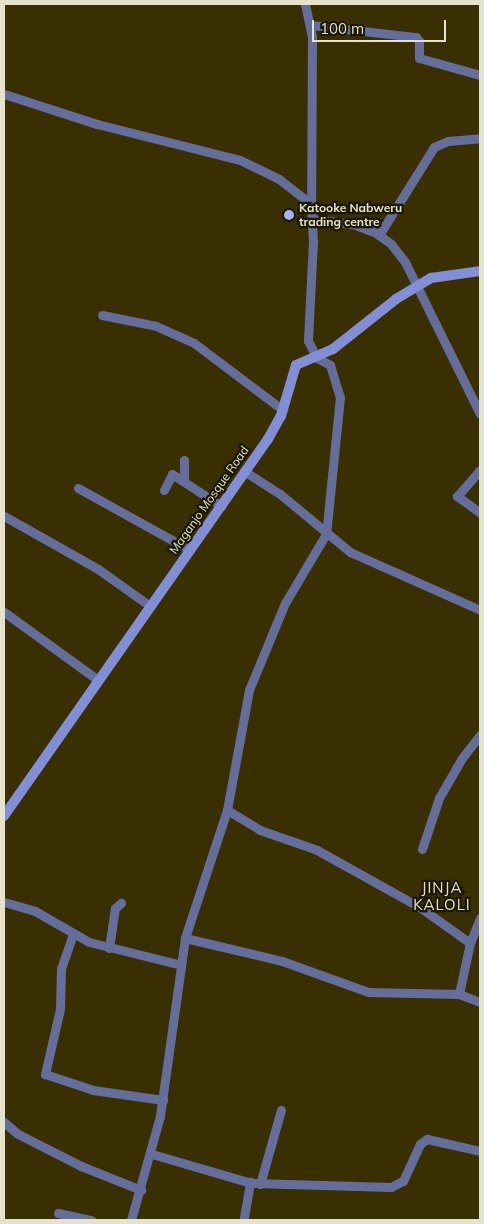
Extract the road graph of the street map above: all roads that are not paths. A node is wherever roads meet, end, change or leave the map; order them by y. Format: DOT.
graph roads {
  1 [pos="305,4"];
  2 [pos="310,25"];
  3 [pos="480,75"];
  4 [pos="4,94"];
  5 [pos="480,138"];
  6 [pos="311,204"];
  7 [pos="312,219"];
  8 [pos="379,235"];
  9 [pos="480,271"];
  10 [pos="416,286"];
  11 [pos="102,315"];
  12 [pos="317,358"];
  13 [pos="283,410"];
  14 [pos="480,414"];
  15 [pos="184,460"];
  16 [pos="480,470"];
  17 [pos="244,471"];
  18 [pos="184,481"];
  19 [pos="78,488"];
  20 [pos="164,490"];
  21 [pos="220,506"];
  22 [pos="480,513"];
  23 [pos="4,516"];
  24 [pos="326,534"];
  25 [pos="190,550"];
  26 [pos="150,606"];
  27 [pos="480,610"];
  28 [pos="4,612"];
  29 [pos="98,680"];
  30 [pos="480,735"];
  31 [pos="227,810"];
  32 [pos="4,816"];
  33 [pos="422,849"];
  34 [pos="4,902"];
  35 [pos="121,903"];
  36 [pos="480,918"];
  37 [pos="73,934"];
  38 [pos="185,938"];
  39 [pos="470,943"];
  40 [pos="108,948"];
  41 [pos="181,965"];
  42 [pos="460,994"];
  43 [pos="480,1002"];
  44 [pos="163,1100"];
  45 [pos="281,1110"];
  46 [pos="4,1122"];
  47 [pos="480,1151"];
  48 [pos="152,1154"];
  49 [pos="250,1182"];
  50 [pos="260,1184"];
  51 [pos="141,1190"];
  52 [pos="58,1213"];
  53 [pos="244,1217"];
  54 [pos="91,1220"];
  55 [pos="131,1220"];
  1 -- 2 [label="street"];
  2 -- 3 [label="street"];
  2 -- 6 [label="street"];
  4 -- 6 [label="street"];
  5 -- 8 [label="street"];
  6 -- 7 [label="street"];
  7 -- 8 [label="street"];
  7 -- 12 [label="street"];
  8 -- 10 [label="street"];
  9 -- 10 [label="street, Maganjo Mosque Road"];
  10 -- 12 [label="street, Maganjo Mosque Road"];
  10 -- 14 [label="street"];
  11 -- 13 [label="street"];
  12 -- 13 [label="street, Maganjo Mosque Road"];
  12 -- 24 [label="street"];
  13 -- 17 [label="street, Maganjo Mosque Road"];
  15 -- 18 [label="street"];
  16 -- 22 [label="street"];
  17 -- 21 [label="street, Maganjo Mosque Road"];
  17 -- 24 [label="street"];
  18 -- 20 [label="street"];
  18 -- 21 [label="street"];
  19 -- 25 [label="street"];
  21 -- 25 [label="street, Maganjo Mosque Road"];
  23 -- 26 [label="street"];
  24 -- 27 [label="street"];
  24 -- 31 [label="street"];
  25 -- 26 [label="street, Maganjo Mosque Road"];
  26 -- 29 [label="street, Maganjo Mosque Road"];
  28 -- 29 [label="street"];
  29 -- 32 [label="street, Maganjo Mosque Road"];
  30 -- 33 [label="street"];
  31 -- 38 [label="street"];
  31 -- 39 [label="street"];
  34 -- 37 [label="street"];
  35 -- 40 [label="street"];
  36 -- 39 [label="street"];
  37 -- 40 [label="street"];
  37 -- 44 [label="street"];
  38 -- 41 [label="street"];
  38 -- 42 [label="street"];
  39 -- 42 [label="street"];
  40 -- 41 [label="street"];
  41 -- 44 [label="street"];
  42 -- 43 [label="street"];
  44 -- 48 [label="street"];
  45 -- 50 [label="street"];
  46 -- 51 [label="street"];
  47 -- 50 [label="street"];
  48 -- 49 [label="street"];
  48 -- 51 [label="street"];
  49 -- 50 [label="street"];
  49 -- 53 [label="street"];
  51 -- 55 [label="street"];
  52 -- 54 [label="street"];
}
